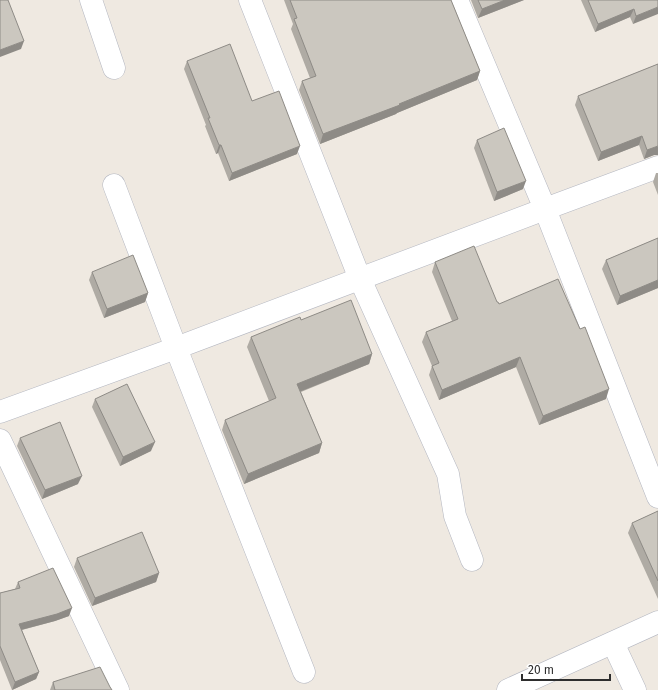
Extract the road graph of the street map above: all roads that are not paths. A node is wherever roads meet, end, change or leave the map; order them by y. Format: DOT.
graph roads {
  1 [pos="90,0"];
  2 [pos="250,0"];
  3 [pos="457,0"];
  4 [pos="114,68"];
  5 [pos="658,167"];
  6 [pos="114,185"];
  7 [pos="545,209"];
  8 [pos="360,279"];
  9 [pos="176,348"];
  10 [pos="0,412"];
  11 [pos="0,440"];
  12 [pos="658,497"];
  13 [pos="472,560"];
  14 [pos="658,622"];
  15 [pos="613,643"];
  16 [pos="304,672"];
  17 [pos="118,690"];
  18 [pos="508,690"];
  19 [pos="635,690"];
  1 -- 4 [label="street"];
  2 -- 8 [label="street"];
  3 -- 7 [label="street"];
  5 -- 7 [label="street"];
  6 -- 9 [label="street"];
  7 -- 8 [label="street"];
  7 -- 12 [label="street"];
  8 -- 9 [label="street"];
  8 -- 13 [label="street"];
  9 -- 10 [label="street"];
  9 -- 16 [label="street"];
  11 -- 17 [label="street"];
  14 -- 15 [label="street"];
  15 -- 18 [label="street"];
  15 -- 19 [label="street"];
}
